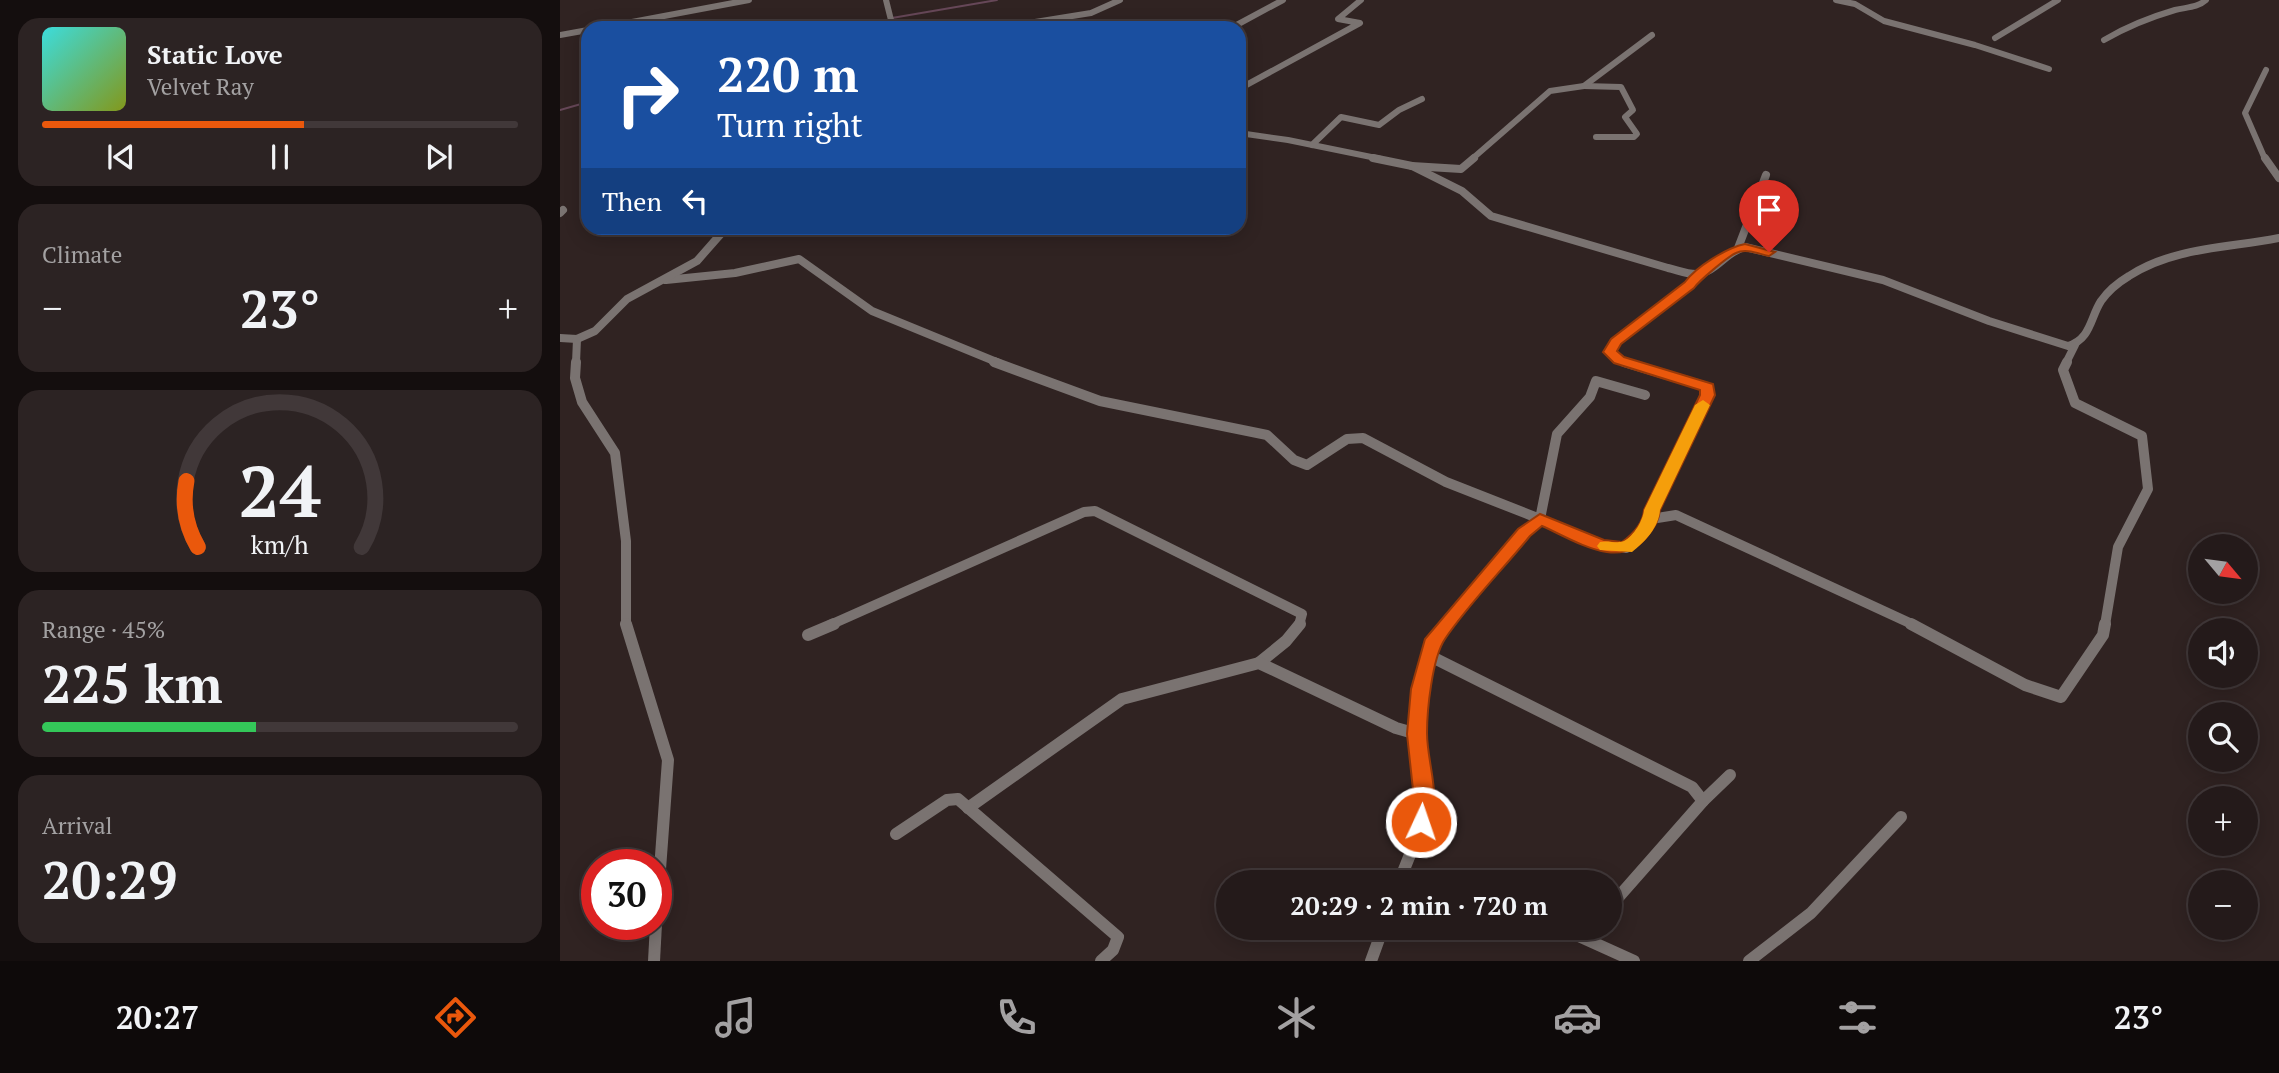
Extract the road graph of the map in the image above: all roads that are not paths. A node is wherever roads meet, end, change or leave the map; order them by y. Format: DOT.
graph roads {
  1 [pos="749,0"];
  2 [pos="886,0"];
  3 [pos="1120,0"];
  4 [pos="1283,0"];
  5 [pos="1360,0"];
  6 [pos="1836,0"];
  7 [pos="2058,0"];
  8 [pos="2206,0"];
  9 [pos="637,21"];
  10 [pos="891,21"];
  11 [pos="1041,21"];
  12 [pos="1244,21"];
  13 [pos="581,31"];
  14 [pos="560,34"];
  15 [pos="1652,35"];
  16 [pos="1995,38"];
  17 [pos="2104,40"];
  18 [pos="2049,69"];
  19 [pos="2266,71"];
  20 [pos="1246,85"];
  21 [pos="1584,86"];
  22 [pos="1422,99"];
  23 [pos="1246,134"];
  24 [pos="1596,137"];
  25 [pos="1312,145"];
  26 [pos="1412,166"];
  27 [pos="1766,176"];
  28 [pos="2279,178"];
  29 [pos="720,235"];
  30 [pos="2279,238"];
  31 [pos="1738,248"];
  32 [pos="1698,274"];
  33 [pos="666,280"];
  34 [pos="560,338"];
  35 [pos="577,339"];
  36 [pos="2075,345"];
  37 [pos="1645,395"];
  38 [pos="1540,519"];
  39 [pos="1651,519"];
  40 [pos="808,635"];
  41 [pos="1430,656"];
  42 [pos="1259,663"];
  43 [pos="1417,734"];
  44 [pos="1730,775"];
  45 [pos="1703,801"];
  46 [pos="968,808"];
  47 [pos="1901,817"];
  48 [pos="896,834"];
  49 [pos="661,849"];
  50 [pos="1403,870"];
  51 [pos="1622,893"];
  52 [pos="655,940"];
  53 [pos="1379,940"];
  54 [pos="1588,940"];
  55 [pos="654,961"];
  56 [pos="1101,961"];
  57 [pos="1371,961"];
  58 [pos="1634,961"];
  59 [pos="1749,961"];
  1 -- 9 [label="street"];
  2 -- 10 [label="street"];
  3 -- 11 [label="street"];
  4 -- 12 [label="street"];
  5 -- 20 [label="street"];
  6 -- 18 [label="street"];
  7 -- 16 [label="street"];
  8 -- 17 [label="street"];
  13 -- 14 [label="street"];
  15 -- 21 [label="street"];
  19 -- 28 [label="street"];
  21 -- 24 [label="street"];
  21 -- 26 [label="street"];
  22 -- 25 [label="street"];
  23 -- 25 [label="street"];
  25 -- 26 [label="street"];
  26 -- 32 [label="street"];
  27 -- 31 [label="street"];
  29 -- 33 [label="street"];
  30 -- 36 [label="street"];
  31 -- 32 [label="street"];
  31 -- 36 [label="street"];
  32 -- 39 [label="street"];
  33 -- 35 [label="street"];
  33 -- 38 [label="street"];
  34 -- 35 [label="street"];
  35 -- 49 [label="street"];
  36 -- 39 [label="street"];
  37 -- 38 [label="street"];
  38 -- 39 [label="street"];
  38 -- 41 [label="street"];
  40 -- 42 [label="street"];
  41 -- 43 [label="street"];
  41 -- 45 [label="street"];
  42 -- 43 [label="street"];
  42 -- 46 [label="street"];
  43 -- 50 [label="street"];
  44 -- 45 [label="street"];
  45 -- 51 [label="street"];
  46 -- 48 [label="street"];
  46 -- 56 [label="street"];
  47 -- 59 [label="street"];
  52 -- 55 [label="street"];
  53 -- 57 [label="street"];
  54 -- 58 [label="street"];
}
